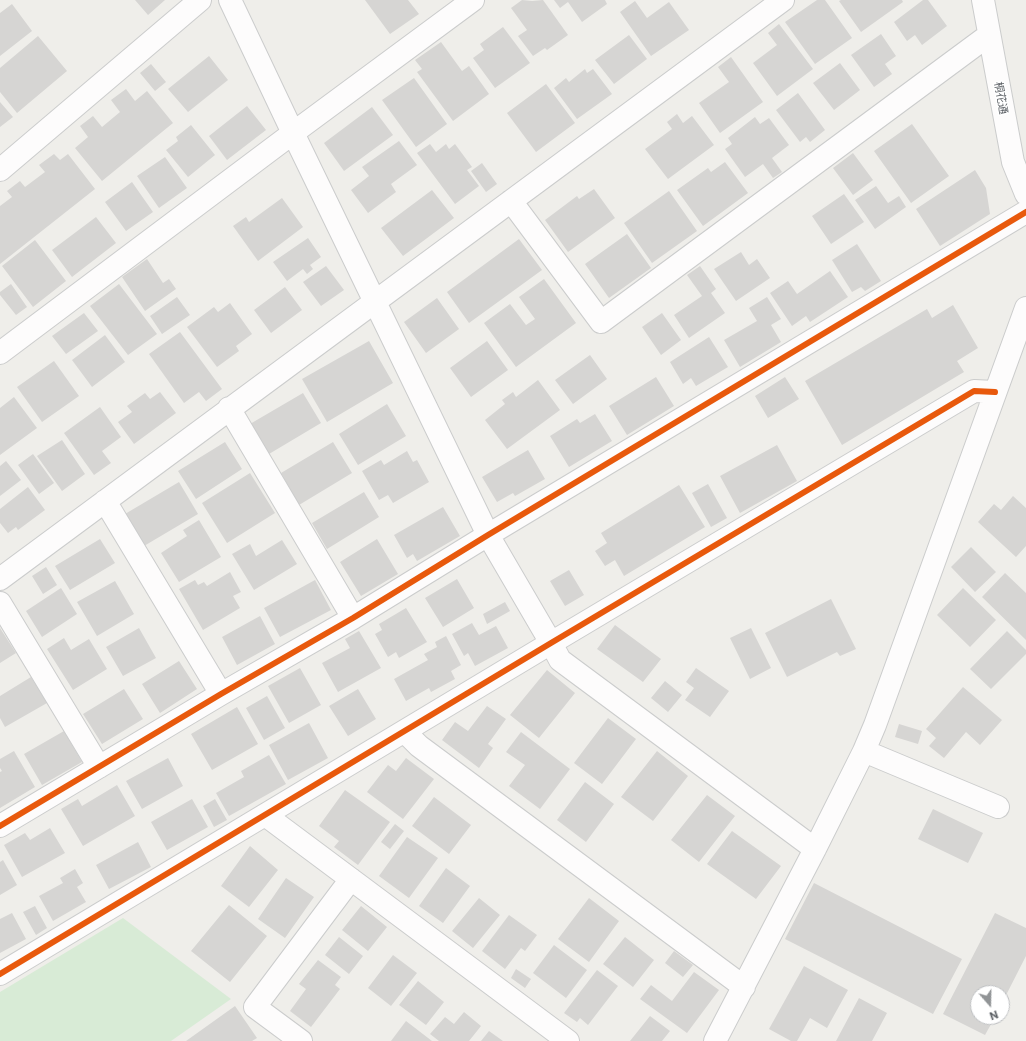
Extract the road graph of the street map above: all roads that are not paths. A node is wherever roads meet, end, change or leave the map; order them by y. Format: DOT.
graph roads {
  1 [pos="200,0"];
  2 [pos="230,0"];
  3 [pos="473,0"];
  4 [pos="784,0"];
  5 [pos="983,0"];
  6 [pos="989,35"];
  7 [pos="293,133"];
  8 [pos="0,170"];
  9 [pos="1025,189"];
  10 [pos="511,201"];
  11 [pos="1026,212"];
  12 [pos="375,302"];
  13 [pos="1026,308"];
  14 [pos="0,353"];
  15 [pos="995,392"];
  16 [pos="229,408"];
  17 [pos="105,501"];
  18 [pos="488,535"];
  19 [pos="0,579"];
  20 [pos="0,602"];
  21 [pos="353,618"];
  22 [pos="552,643"];
  23 [pos="221,694"];
  24 [pos="405,732"];
  25 [pos="864,751"];
  26 [pos="99,767"];
  27 [pos="998,807"];
  28 [pos="265,815"];
  29 [pos="0,826"];
  30 [pos="815,849"];
  31 [pos="351,879"];
  32 [pos="0,974"];
  33 [pos="744,987"];
  34 [pos="302,1041"];
  35 [pos="568,1041"];
  36 [pos="715,1041"];
  1 -- 8 [label="street"];
  2 -- 7 [label="street"];
  3 -- 7 [label="street"];
  4 -- 10 [label="street"];
  5 -- 6 [label="street, 桐花通"];
  6 -- 9 [label="street, 桐花通"];
  6 -- 10 [label="street"];
  7 -- 12 [label="street"];
  7 -- 14 [label="street"];
  10 -- 12 [label="street"];
  11 -- 18 [label="street"];
  12 -- 16 [label="street"];
  12 -- 18 [label="street"];
  13 -- 15 [label="street"];
  15 -- 22 [label="street"];
  15 -- 25 [label="street"];
  16 -- 17 [label="street"];
  16 -- 21 [label="street"];
  17 -- 19 [label="street"];
  17 -- 23 [label="street"];
  18 -- 21 [label="street"];
  18 -- 22 [label="street"];
  20 -- 26 [label="street"];
  21 -- 23 [label="street"];
  22 -- 24 [label="street"];
  22 -- 30 [label="street"];
  23 -- 26 [label="street"];
  24 -- 28 [label="street"];
  24 -- 33 [label="street"];
  25 -- 27 [label="street"];
  25 -- 30 [label="street"];
  26 -- 29 [label="street"];
  28 -- 31 [label="street"];
  28 -- 32 [label="street"];
  30 -- 33 [label="street"];
  31 -- 34 [label="street"];
  31 -- 35 [label="street"];
  33 -- 36 [label="street"];
}
